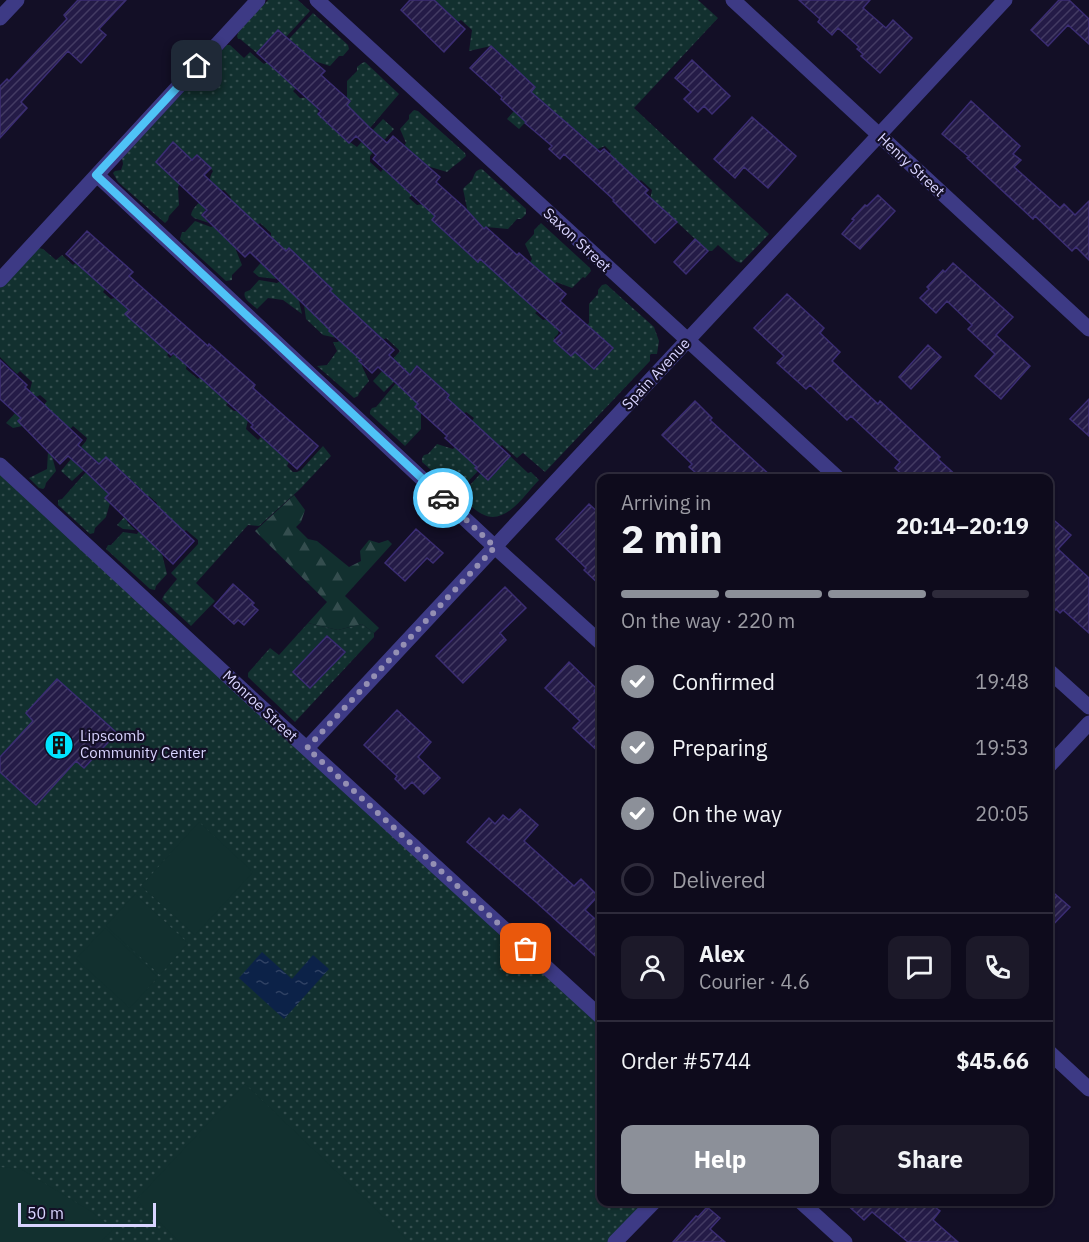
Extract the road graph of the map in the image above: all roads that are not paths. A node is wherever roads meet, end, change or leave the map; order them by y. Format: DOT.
graph roads {
  1 [pos="17,0"];
  2 [pos="258,0"];
  3 [pos="317,0"];
  4 [pos="733,0"];
  5 [pos="1005,0"];
  6 [pos="0,18"];
  7 [pos="879,135"];
  8 [pos="96,175"];
  9 [pos="0,280"];
  10 [pos="1089,329"];
  11 [pos="687,340"];
  12 [pos="0,465"];
  13 [pos="834,474"];
  14 [pos="495,547"];
  15 [pos="597,639"];
  16 [pos="1053,675"];
  17 [pos="1089,707"];
  18 [pos="1089,723"];
  19 [pos="307,748"];
  20 [pos="1053,762"];
  21 [pos="597,1013"];
  22 [pos="1053,1056"];
  23 [pos="1089,1089"];
  24 [pos="650,1206"];
  25 [pos="805,1206"];
  26 [pos="615,1242"];
  27 [pos="845,1242"];
  1 -- 6 [label="street"];
  2 -- 8 [label="street"];
  3 -- 11 [label="street, Saxon Street"];
  4 -- 7 [label="street, Henry Street"];
  5 -- 7 [label="street, Spain Avenue"];
  7 -- 10 [label="street, Henry Street"];
  7 -- 11 [label="street, Spain Avenue"];
  8 -- 9 [label="street"];
  8 -- 14 [label="street"];
  11 -- 13 [label="street, Saxon Street"];
  11 -- 14 [label="street, Spain Avenue"];
  12 -- 19 [label="street, Monroe Street"];
  14 -- 15 [label="street"];
  14 -- 19 [label="street, Spain Avenue"];
  16 -- 17 [label="street"];
  18 -- 20 [label="street"];
  19 -- 21 [label="street, Monroe Street"];
  22 -- 23 [label="street"];
  24 -- 26 [label="street"];
  25 -- 27 [label="street"];
}
